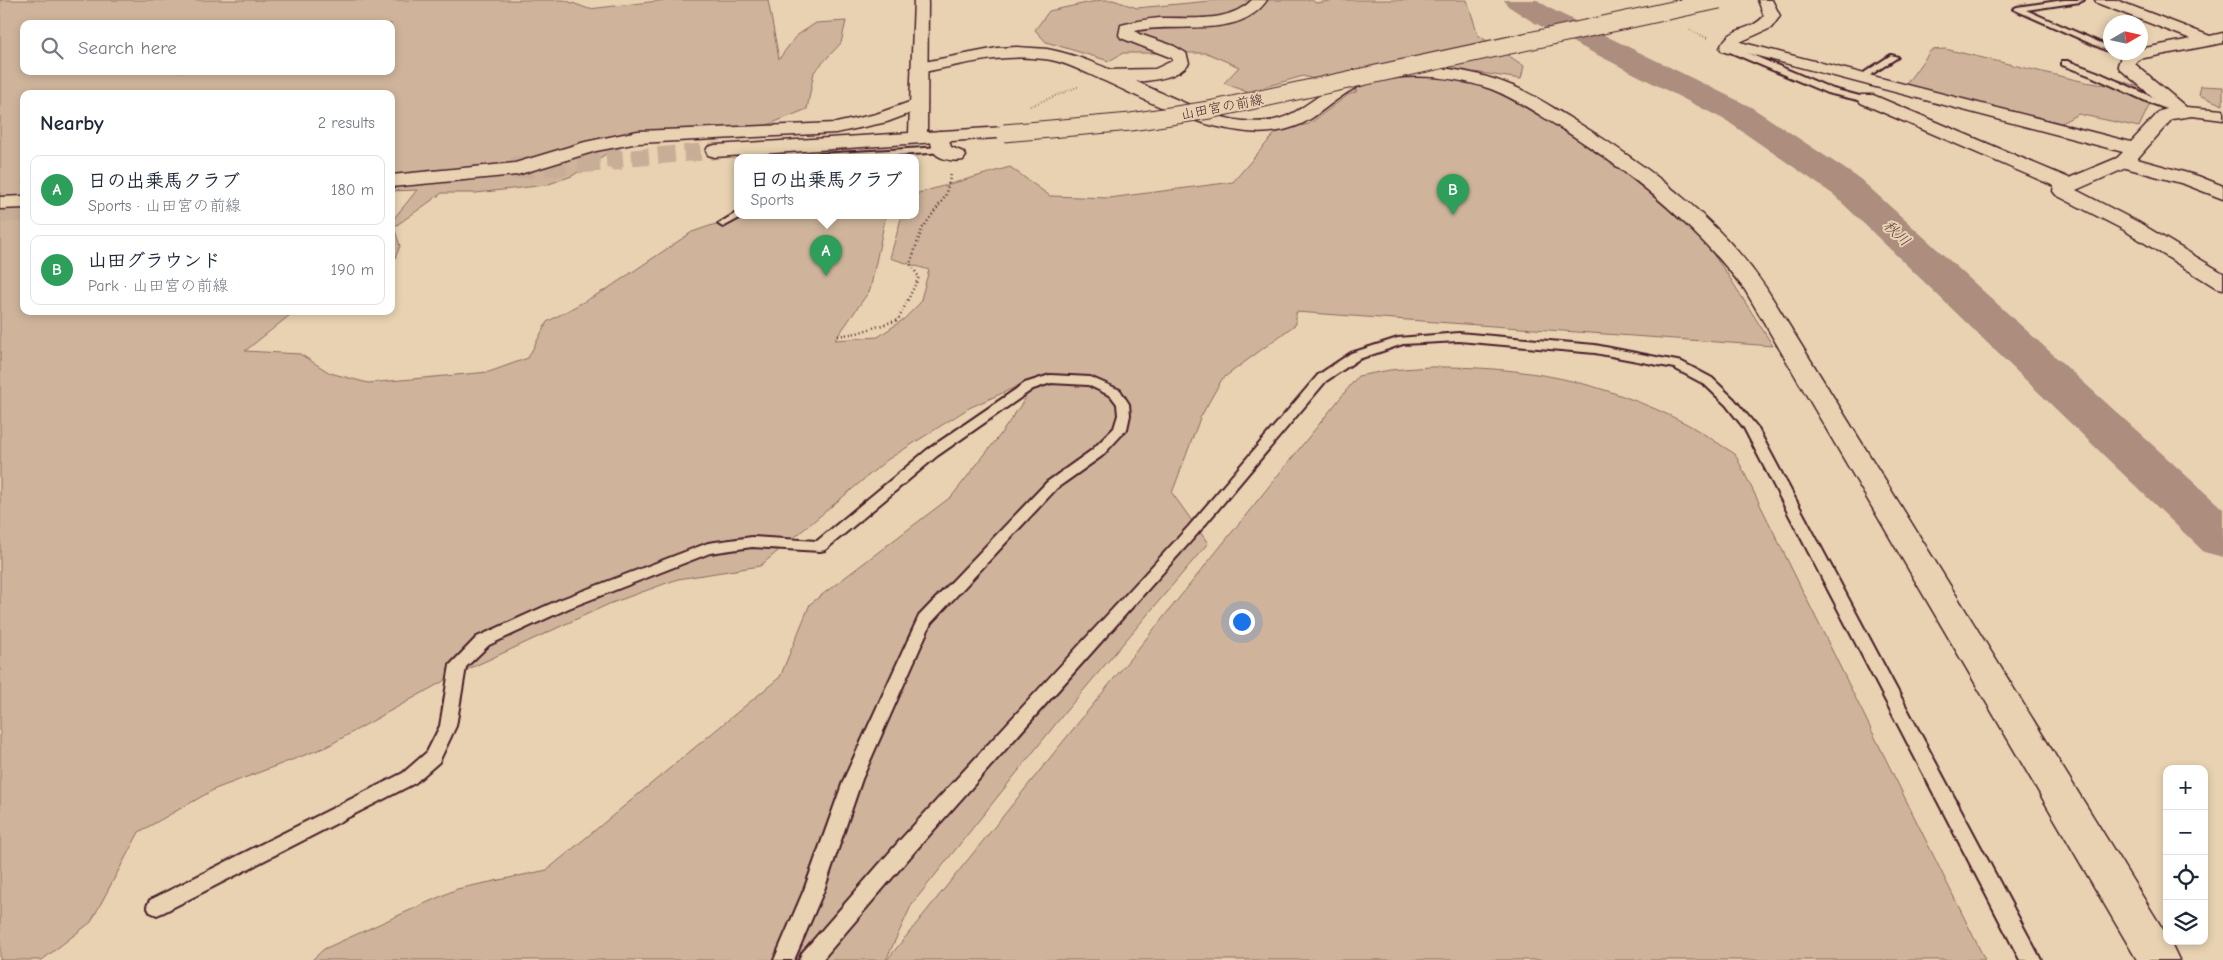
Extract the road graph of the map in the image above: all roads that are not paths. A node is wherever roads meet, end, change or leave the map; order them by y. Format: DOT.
graph roads {
  1 [pos="921,0"];
  2 [pos="1260,0"];
  3 [pos="1719,0"];
  4 [pos="1765,0"];
  5 [pos="2080,0"];
  6 [pos="2102,0"];
  7 [pos="2215,39"];
  8 [pos="1729,46"];
  9 [pos="2103,47"];
  10 [pos="1894,57"];
  11 [pos="2064,63"];
  12 [pos="919,68"];
  13 [pos="1106,76"];
  14 [pos="1860,78"];
  15 [pos="1867,100"];
  16 [pos="918,104"];
  17 [pos="2180,111"];
  18 [pos="2223,115"];
  19 [pos="918,138"];
  20 [pos="946,148"];
  21 [pos="716,151"];
  22 [pos="861,154"];
  23 [pos="2129,155"];
  24 [pos="395,181"];
  25 [pos="2068,185"];
  26 [pos="2223,193"];
  27 [pos="20,202"];
  28 [pos="0,203"];
  29 [pos="734,218"];
  30 [pos="723,224"];
  31 [pos="2223,282"];
  32 [pos="157,906"];
  33 [pos="784,960"];
  34 [pos="809,960"];
  35 [pos="2030,960"];
  36 [pos="2159,960"];
  1 -- 12 [label="street"];
  2 -- 13 [label="street"];
  3 -- 20 [label="street, 山田宮の前線, bridge"];
  4 -- 8 [label="street"];
  5 -- 9 [label="lane"];
  6 -- 7 [label="street"];
  7 -- 17 [label="street"];
  8 -- 14 [label="street"];
  8 -- 15 [label="lane"];
  10 -- 14 [label="lane"];
  11 -- 17 [label="lane"];
  12 -- 13 [label="street"];
  12 -- 16 [label="street"];
  13 -- 36 [label="street"];
  14 -- 23 [label="street"];
  15 -- 25 [label="street"];
  16 -- 19 [label="street"];
  16 -- 24 [label="street"];
  17 -- 18 [label="street"];
  17 -- 23 [label="street"];
  19 -- 20 [label="street, 山田宮の前線"];
  19 -- 21 [label="street, 山田宮の前線"];
  20 -- 22 [label="lane"];
  23 -- 25 [label="street"];
  23 -- 26 [label="street"];
  25 -- 31 [label="street"];
  27 -- 28 [label="street"];
  29 -- 30 [label="lane"];
  32 -- 33 [label="lane"];
  34 -- 35 [label="lane"];
}
